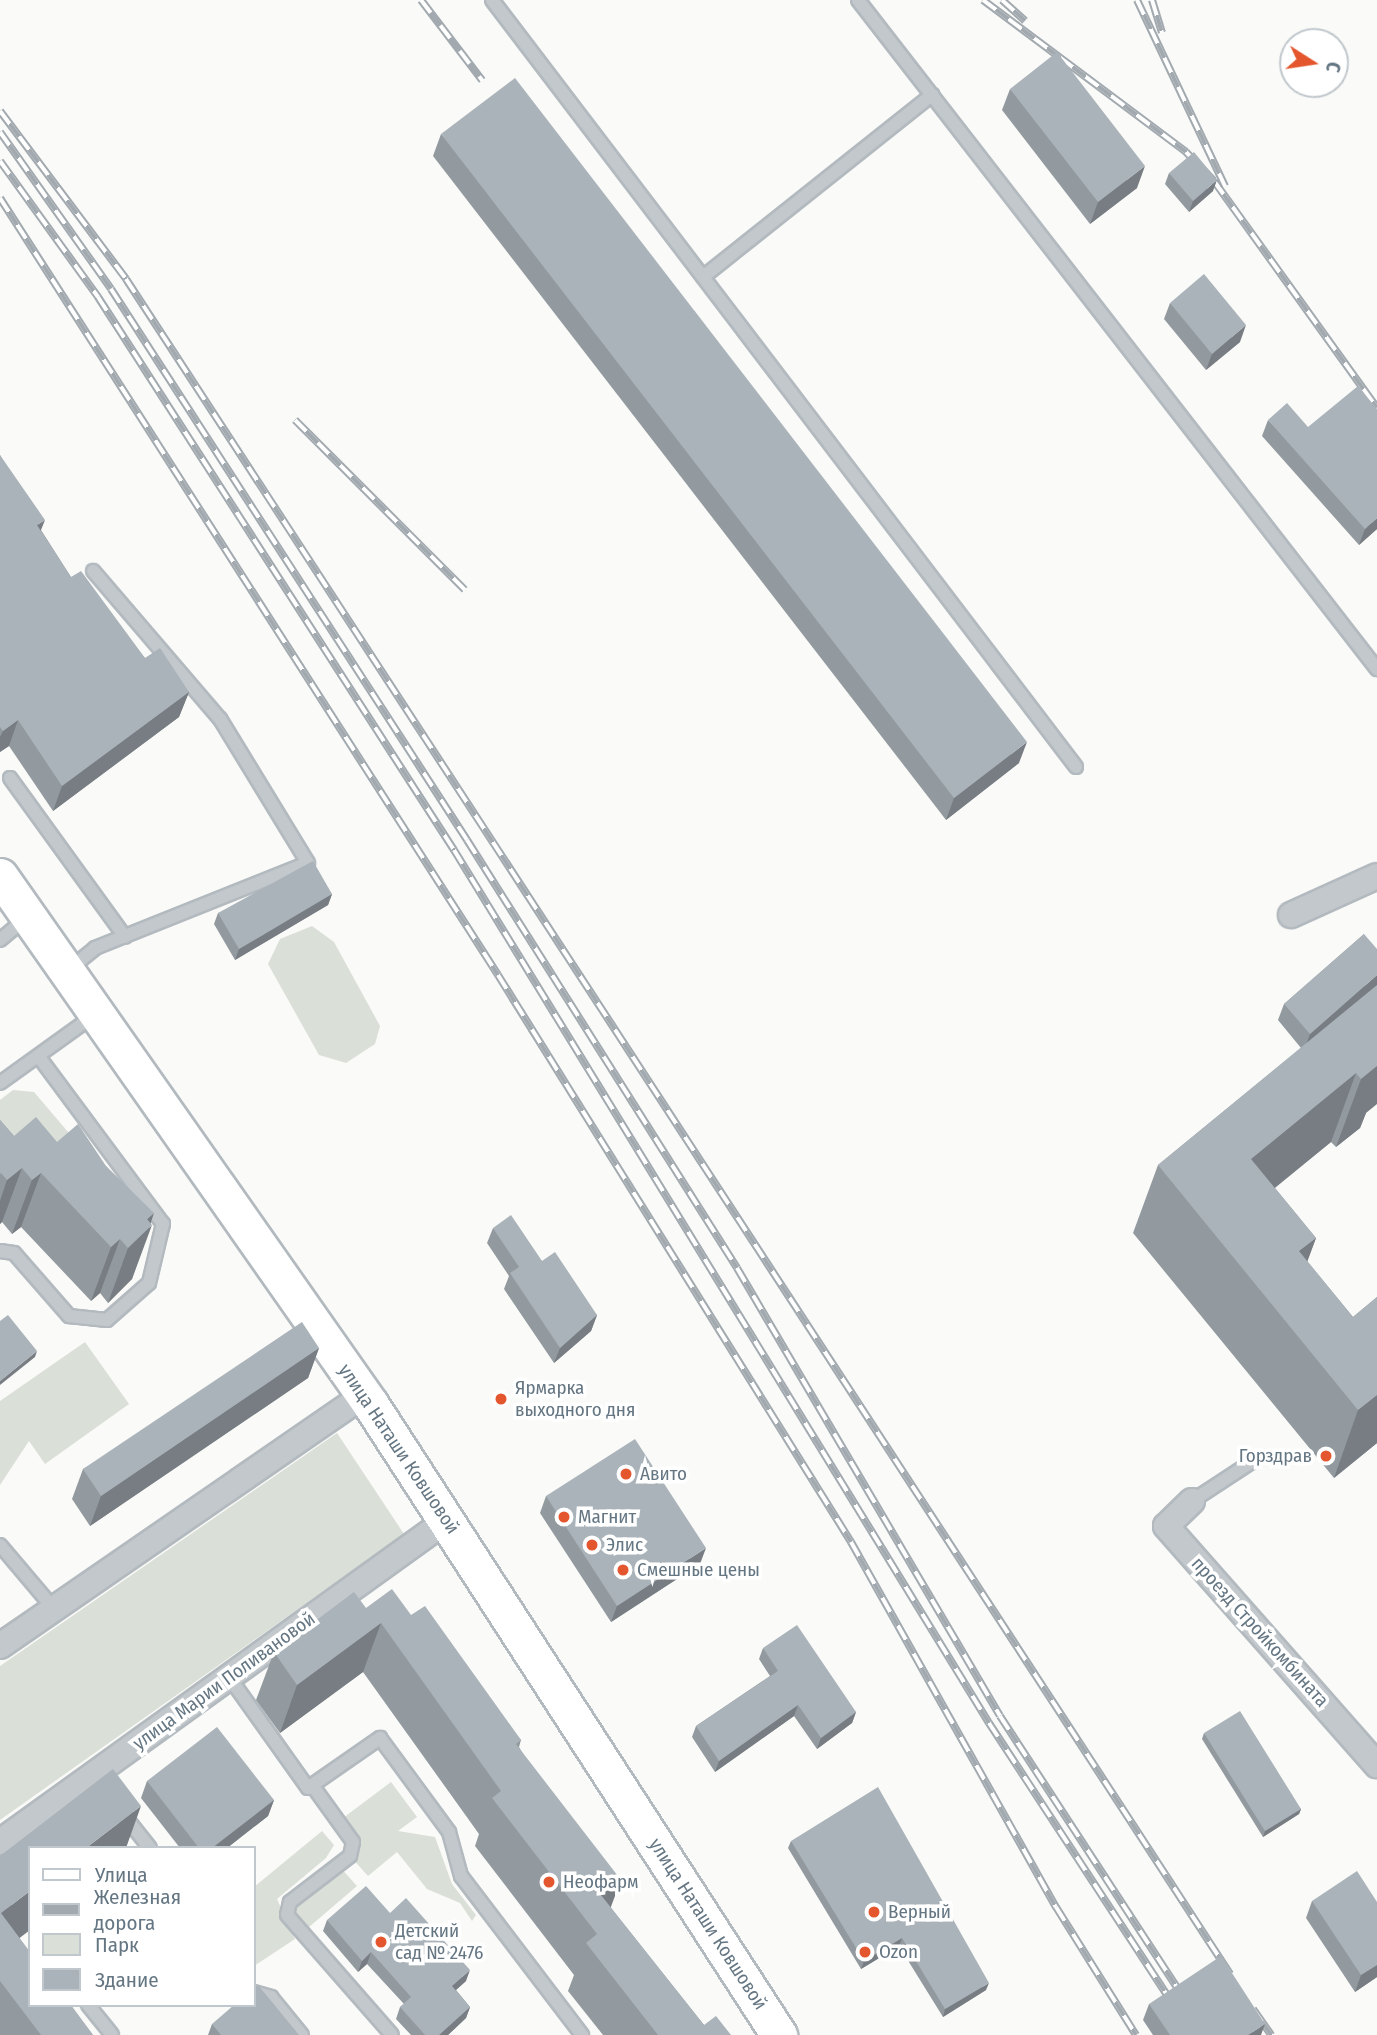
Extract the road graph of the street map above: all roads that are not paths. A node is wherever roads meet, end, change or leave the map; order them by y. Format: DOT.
graph roads {
  1 [pos="492,0"];
  2 [pos="858,0"];
  3 [pos="932,94"];
  4 [pos="703,277"];
  5 [pos="93,571"];
  6 [pos="1377,669"];
  7 [pos="1076,767"];
  8 [pos="10,778"];
  9 [pos="0,876"];
  10 [pos="1377,876"];
  11 [pos="1291,915"];
  12 [pos="28,916"];
  13 [pos="125,937"];
  14 [pos="0,940"];
  15 [pos="67,971"];
  16 [pos="96,1014"];
  17 [pos="39,1057"];
  18 [pos="0,1083"];
  19 [pos="0,1251"];
  20 [pos="364,1395"];
  21 [pos="1253,1461"];
  22 [pos="1192,1502"];
  23 [pos="447,1520"];
  24 [pos="0,1545"];
  25 [pos="54,1609"];
  26 [pos="0,1646"];
  27 [pos="229,1677"];
  28 [pos="1377,1765"];
  29 [pos="313,1785"];
  30 [pos="104,1789"];
  31 [pos="0,1842"];
  32 [pos="148,1846"];
  33 [pos="256,1993"];
  34 [pos="90,2007"];
  35 [pos="111,2035"];
  36 [pos="302,2035"];
  37 [pos="392,2035"];
  38 [pos="582,2035"];
  39 [pos="779,2035"];
  1 -- 4 [label="lane"];
  2 -- 3 [label="lane"];
  3 -- 4 [label="lane"];
  3 -- 6 [label="lane"];
  4 -- 7 [label="lane"];
  5 -- 13 [label="lane"];
  8 -- 13 [label="lane"];
  9 -- 12 [label="street, улица Наташи Ковшовой"];
  10 -- 11 [label="street"];
  12 -- 14 [label="lane"];
  12 -- 15 [label="street, улица Наташи Ковшовой"];
  13 -- 15 [label="lane"];
  15 -- 16 [label="street, улица Наташи Ковшовой"];
  16 -- 17 [label="lane"];
  16 -- 20 [label="street, улица Наташи Ковшовой"];
  17 -- 18 [label="lane"];
  17 -- 19 [label="lane"];
  20 -- 23 [label="street, улица Наташи Ковшовой"];
  20 -- 25 [label="street"];
  21 -- 22 [label="lane"];
  22 -- 28 [label="street, проезд Стройкомбината"];
  23 -- 27 [label="street, улица Марии Поливановой"];
  23 -- 39 [label="street, улица Наташи Ковшовой"];
  24 -- 25 [label="lane"];
  25 -- 26 [label="street"];
  27 -- 29 [label="lane"];
  27 -- 30 [label="street, улица Марии Поливановой"];
  29 -- 37 [label="lane"];
  29 -- 38 [label="lane"];
  30 -- 31 [label="street, улица Марии Поливановой"];
  30 -- 32 [label="lane"];
  33 -- 36 [label="lane"];
  34 -- 35 [label="lane"];
}
